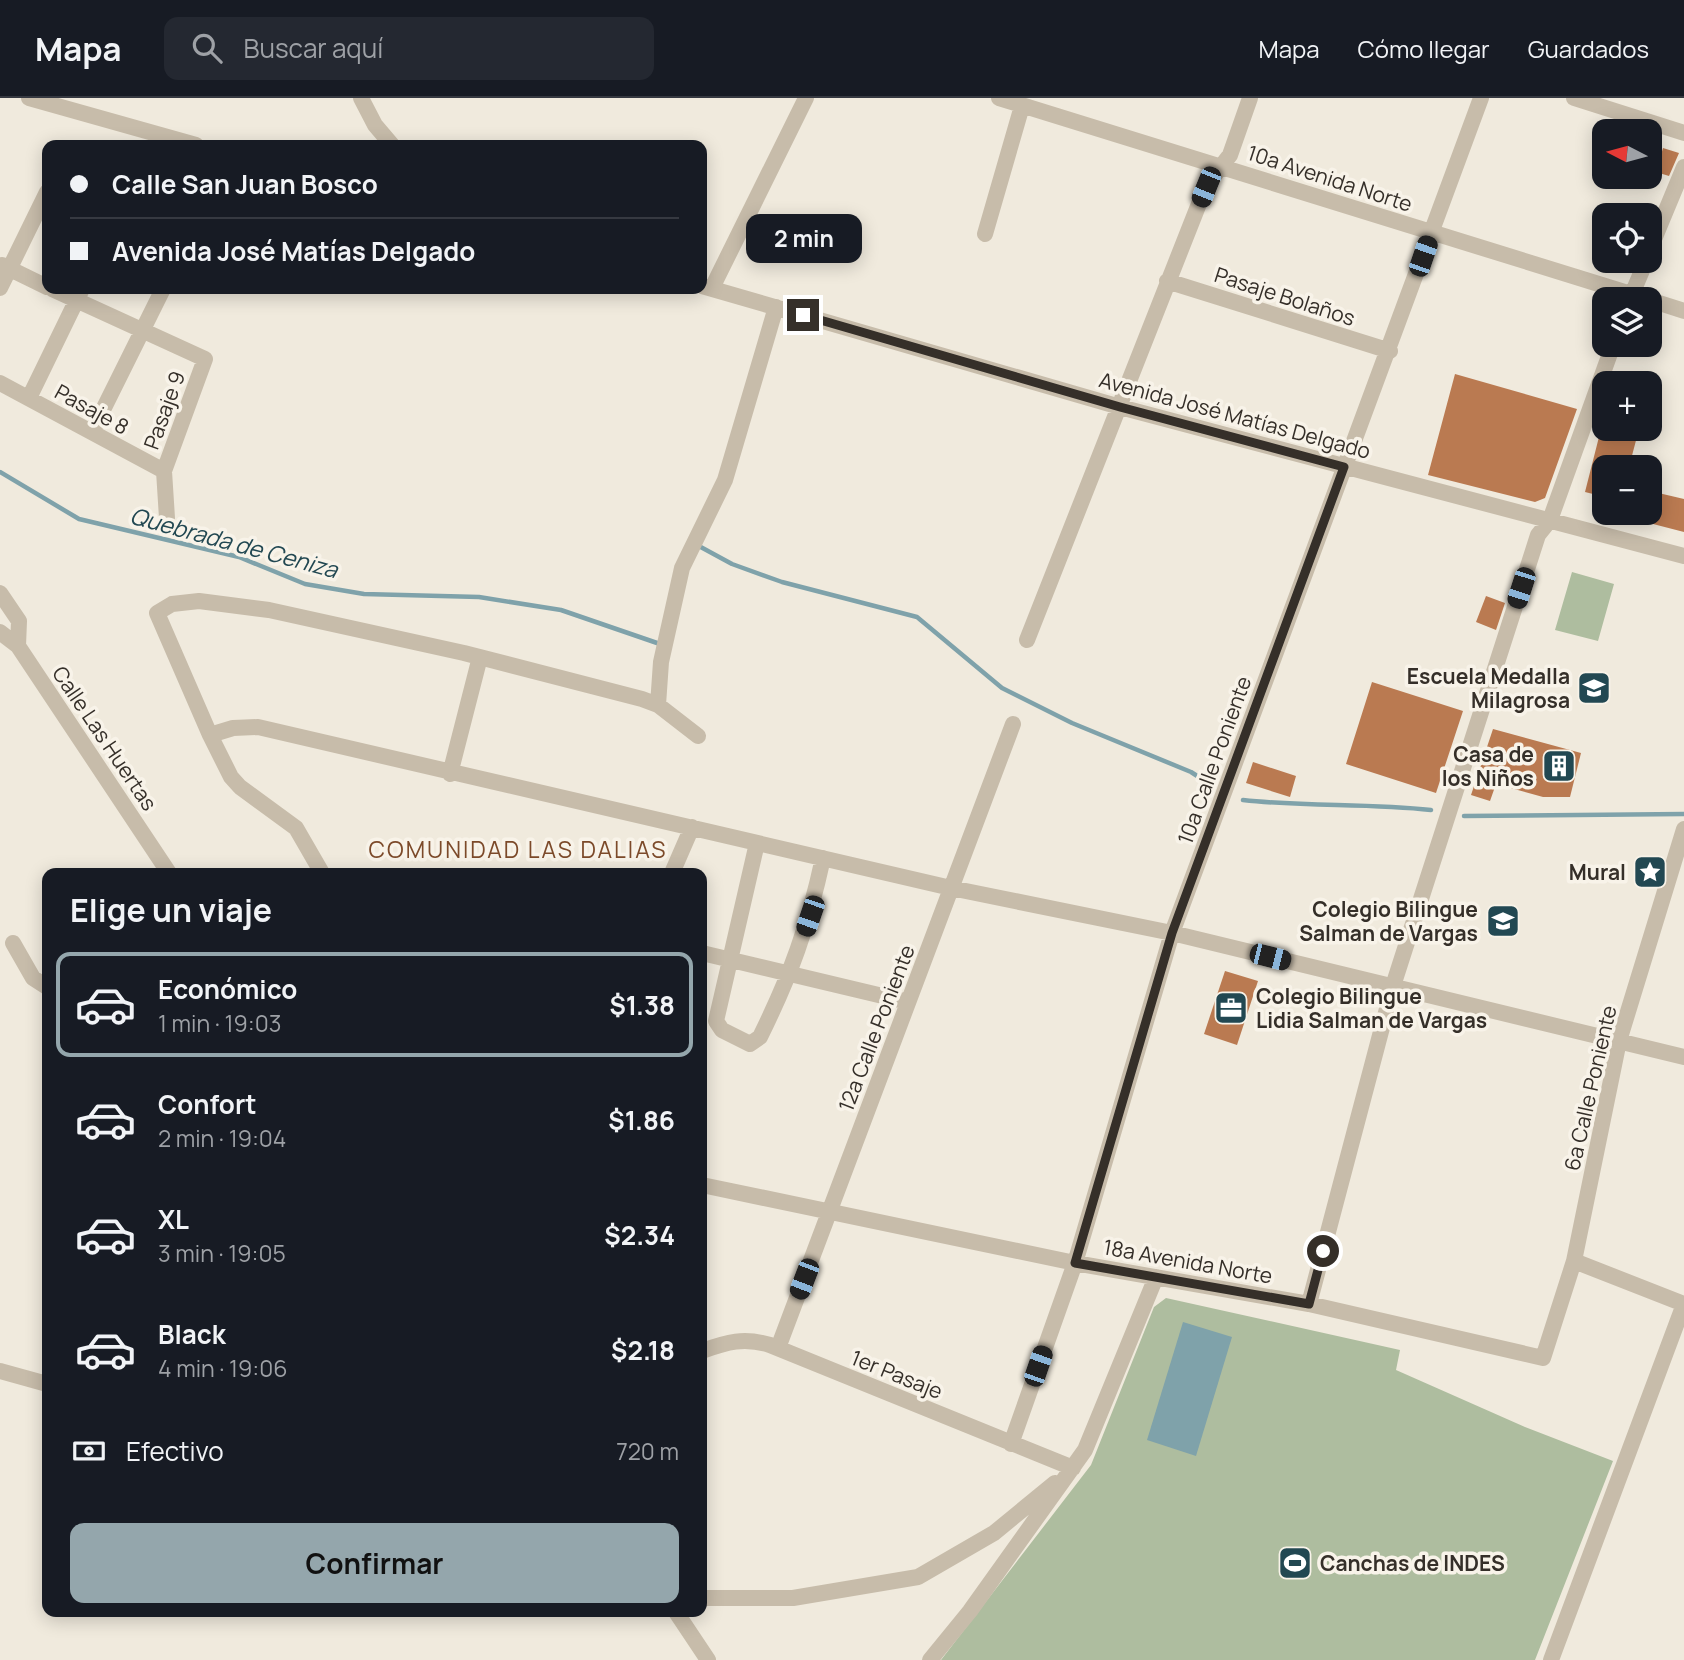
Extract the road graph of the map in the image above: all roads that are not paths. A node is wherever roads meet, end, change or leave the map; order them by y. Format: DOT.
graph roads {
  1 [pos="29,98"];
  2 [pos="806,98"];
  3 [pos="999,98"];
  4 [pos="1250,98"];
  5 [pos="1481,98"];
  6 [pos="1574,98"];
  7 [pos="360,99"];
  8 [pos="1022,106"];
  9 [pos="1684,133"];
  10 [pos="178,140"];
  11 [pos="389,140"];
  12 [pos="1222,166"];
  13 [pos="1684,167"];
  14 [pos="42,201"];
  15 [pos="1662,220"];
  16 [pos="1431,232"];
  17 [pos="985,234"];
  18 [pos="4,266"];
  19 [pos="1167,281"];
  20 [pos="42,284"];
  21 [pos="707,287"];
  22 [pos="1605,287"];
  23 [pos="0,288"];
  24 [pos="79,294"];
  25 [pos="160,294"];
  26 [pos="1662,304"];
  27 [pos="776,307"];
  28 [pos="1684,311"];
  29 [pos="142,330"];
  30 [pos="1390,351"];
  31 [pos="1610,357"];
  32 [pos="0,383"];
  33 [pos="29,398"];
  34 [pos="1120,407"];
  35 [pos="92,432"];
  36 [pos="1344,467"];
  37 [pos="164,471"];
  38 [pos="167,519"];
  39 [pos="1550,520"];
  40 [pos="1684,556"];
  41 [pos="0,593"];
  42 [pos="0,632"];
  43 [pos="1027,640"];
  44 [pos="18,646"];
  45 [pos="480,657"];
  46 [pos="658,705"];
  47 [pos="1013,724"];
  48 [pos="210,735"];
  49 [pos="698,736"];
  50 [pos="450,774"];
  51 [pos="692,827"];
  52 [pos="1684,829"];
  53 [pos="757,843"];
  54 [pos="823,858"];
  55 [pos="166,868"];
  56 [pos="319,868"];
  57 [pos="674,868"];
  58 [pos="951,888"];
  59 [pos="1172,933"];
  60 [pos="13,943"];
  61 [pos="707,954"];
  62 [pos="730,960"];
  63 [pos="791,974"];
  64 [pos="42,984"];
  65 [pos="1393,986"];
  66 [pos="908,1002"];
  67 [pos="1619,1041"];
  68 [pos="1684,1057"];
  69 [pos="707,1186"];
  70 [pos="830,1211"];
  71 [pos="1574,1261"];
  72 [pos="1075,1263"];
  73 [pos="1156,1277"];
  74 [pos="1309,1304"];
  75 [pos="1684,1304"];
  76 [pos="778,1348"];
  77 [pos="707,1350"];
  78 [pos="1543,1358"];
  79 [pos="0,1371"];
  80 [pos="42,1383"];
  81 [pos="1011,1444"];
  82 [pos="1073,1468"];
  83 [pos="707,1598"];
  84 [pos="679,1617"];
  85 [pos="708,1660"];
  86 [pos="930,1660"];
  87 [pos="1551,1660"];
  1 -- 10 [label="street"];
  2 -- 21 [label="street"];
  3 -- 8 [label="street, 10a Avenida Norte"];
  4 -- 12 [label="street"];
  5 -- 16 [label="street, 10a Calle Poniente"];
  6 -- 9 [label="street"];
  7 -- 11 [label="street"];
  8 -- 12 [label="street, 10a Avenida Norte"];
  8 -- 17 [label="street"];
  12 -- 16 [label="street, 10a Avenida Norte"];
  12 -- 19 [label="street"];
  13 -- 15 [label="street"];
  14 -- 18 [label="street"];
  16 -- 22 [label="street, 10a Avenida Norte"];
  16 -- 30 [label="street, 10a Calle Poniente"];
  18 -- 20 [label="street"];
  18 -- 23 [label="street"];
  19 -- 30 [label="street, Pasaje Bolaños"];
  19 -- 34 [label="street"];
  21 -- 27 [label="street, Avenida José Matías Delgado"];
  24 -- 29 [label="street"];
  24 -- 33 [label="street"];
  25 -- 29 [label="street"];
  26 -- 28 [label="street, 10a Avenida Norte"];
  27 -- 34 [label="street, Avenida José Matías Delgado"];
  27 -- 46 [label="street"];
  29 -- 35 [label="street"];
  29 -- 37 [label="street, Pasaje 9"];
  30 -- 36 [label="street, 10a Calle Poniente"];
  31 -- 39 [label="street"];
  32 -- 33 [label="street, Pasaje 8"];
  33 -- 35 [label="street, Pasaje 8"];
  34 -- 36 [label="street, Avenida José Matías Delgado"];
  34 -- 43 [label="street"];
  35 -- 37 [label="street, Pasaje 8"];
  36 -- 39 [label="street, Avenida José Matías Delgado"];
  36 -- 59 [label="street, 10a Calle Poniente"];
  37 -- 38 [label="street, Pasaje 9"];
  39 -- 40 [label="street, Avenida José Matías Delgado"];
  39 -- 65 [label="street"];
  41 -- 44 [label="street"];
  42 -- 44 [label="street, Calle Las Huertas"];
  44 -- 55 [label="street, Calle Las Huertas"];
  45 -- 46 [label="street"];
  45 -- 48 [label="street"];
  45 -- 50 [label="street"];
  46 -- 49 [label="street"];
  47 -- 58 [label="street, 12a Calle Poniente"];
  48 -- 50 [label="street"];
  48 -- 56 [label="street"];
  50 -- 51 [label="street"];
  51 -- 53 [label="street"];
  51 -- 57 [label="street"];
  52 -- 67 [label="street, 6a Calle Poniente"];
  53 -- 54 [label="street"];
  53 -- 62 [label="street"];
  54 -- 58 [label="street"];
  54 -- 63 [label="street"];
  58 -- 59 [label="street"];
  58 -- 66 [label="street, 12a Calle Poniente"];
  59 -- 65 [label="street"];
  59 -- 72 [label="street, 10a Calle Poniente"];
  60 -- 64 [label="street"];
  61 -- 62 [label="street"];
  62 -- 63 [label="street"];
  62 -- 63 [label="street"];
  63 -- 66 [label="street"];
  65 -- 67 [label="street"];
  65 -- 74 [label="street"];
  66 -- 70 [label="street, 12a Calle Poniente"];
  67 -- 68 [label="street"];
  67 -- 71 [label="street, 6a Calle Poniente"];
  69 -- 70 [label="street, 18a Avenida Norte"];
  70 -- 72 [label="street, 18a Avenida Norte"];
  70 -- 76 [label="street, 12a Calle Poniente"];
  71 -- 75 [label="street"];
  71 -- 78 [label="street, 6a Calle Poniente"];
  72 -- 73 [label="street, 18a Avenida Norte"];
  72 -- 81 [label="street, 10a Calle Poniente"];
  73 -- 74 [label="street, 18a Avenida Norte"];
  73 -- 82 [label="street"];
  74 -- 78 [label="street, 18a Avenida Norte"];
  75 -- 87 [label="street"];
  76 -- 77 [label="street, 1er Pasaje"];
  76 -- 81 [label="street, 1er Pasaje"];
  79 -- 80 [label="street"];
  81 -- 82 [label="street, 1er Pasaje"];
  82 -- 83 [label="street"];
  82 -- 86 [label="street"];
  84 -- 85 [label="street"];
}
